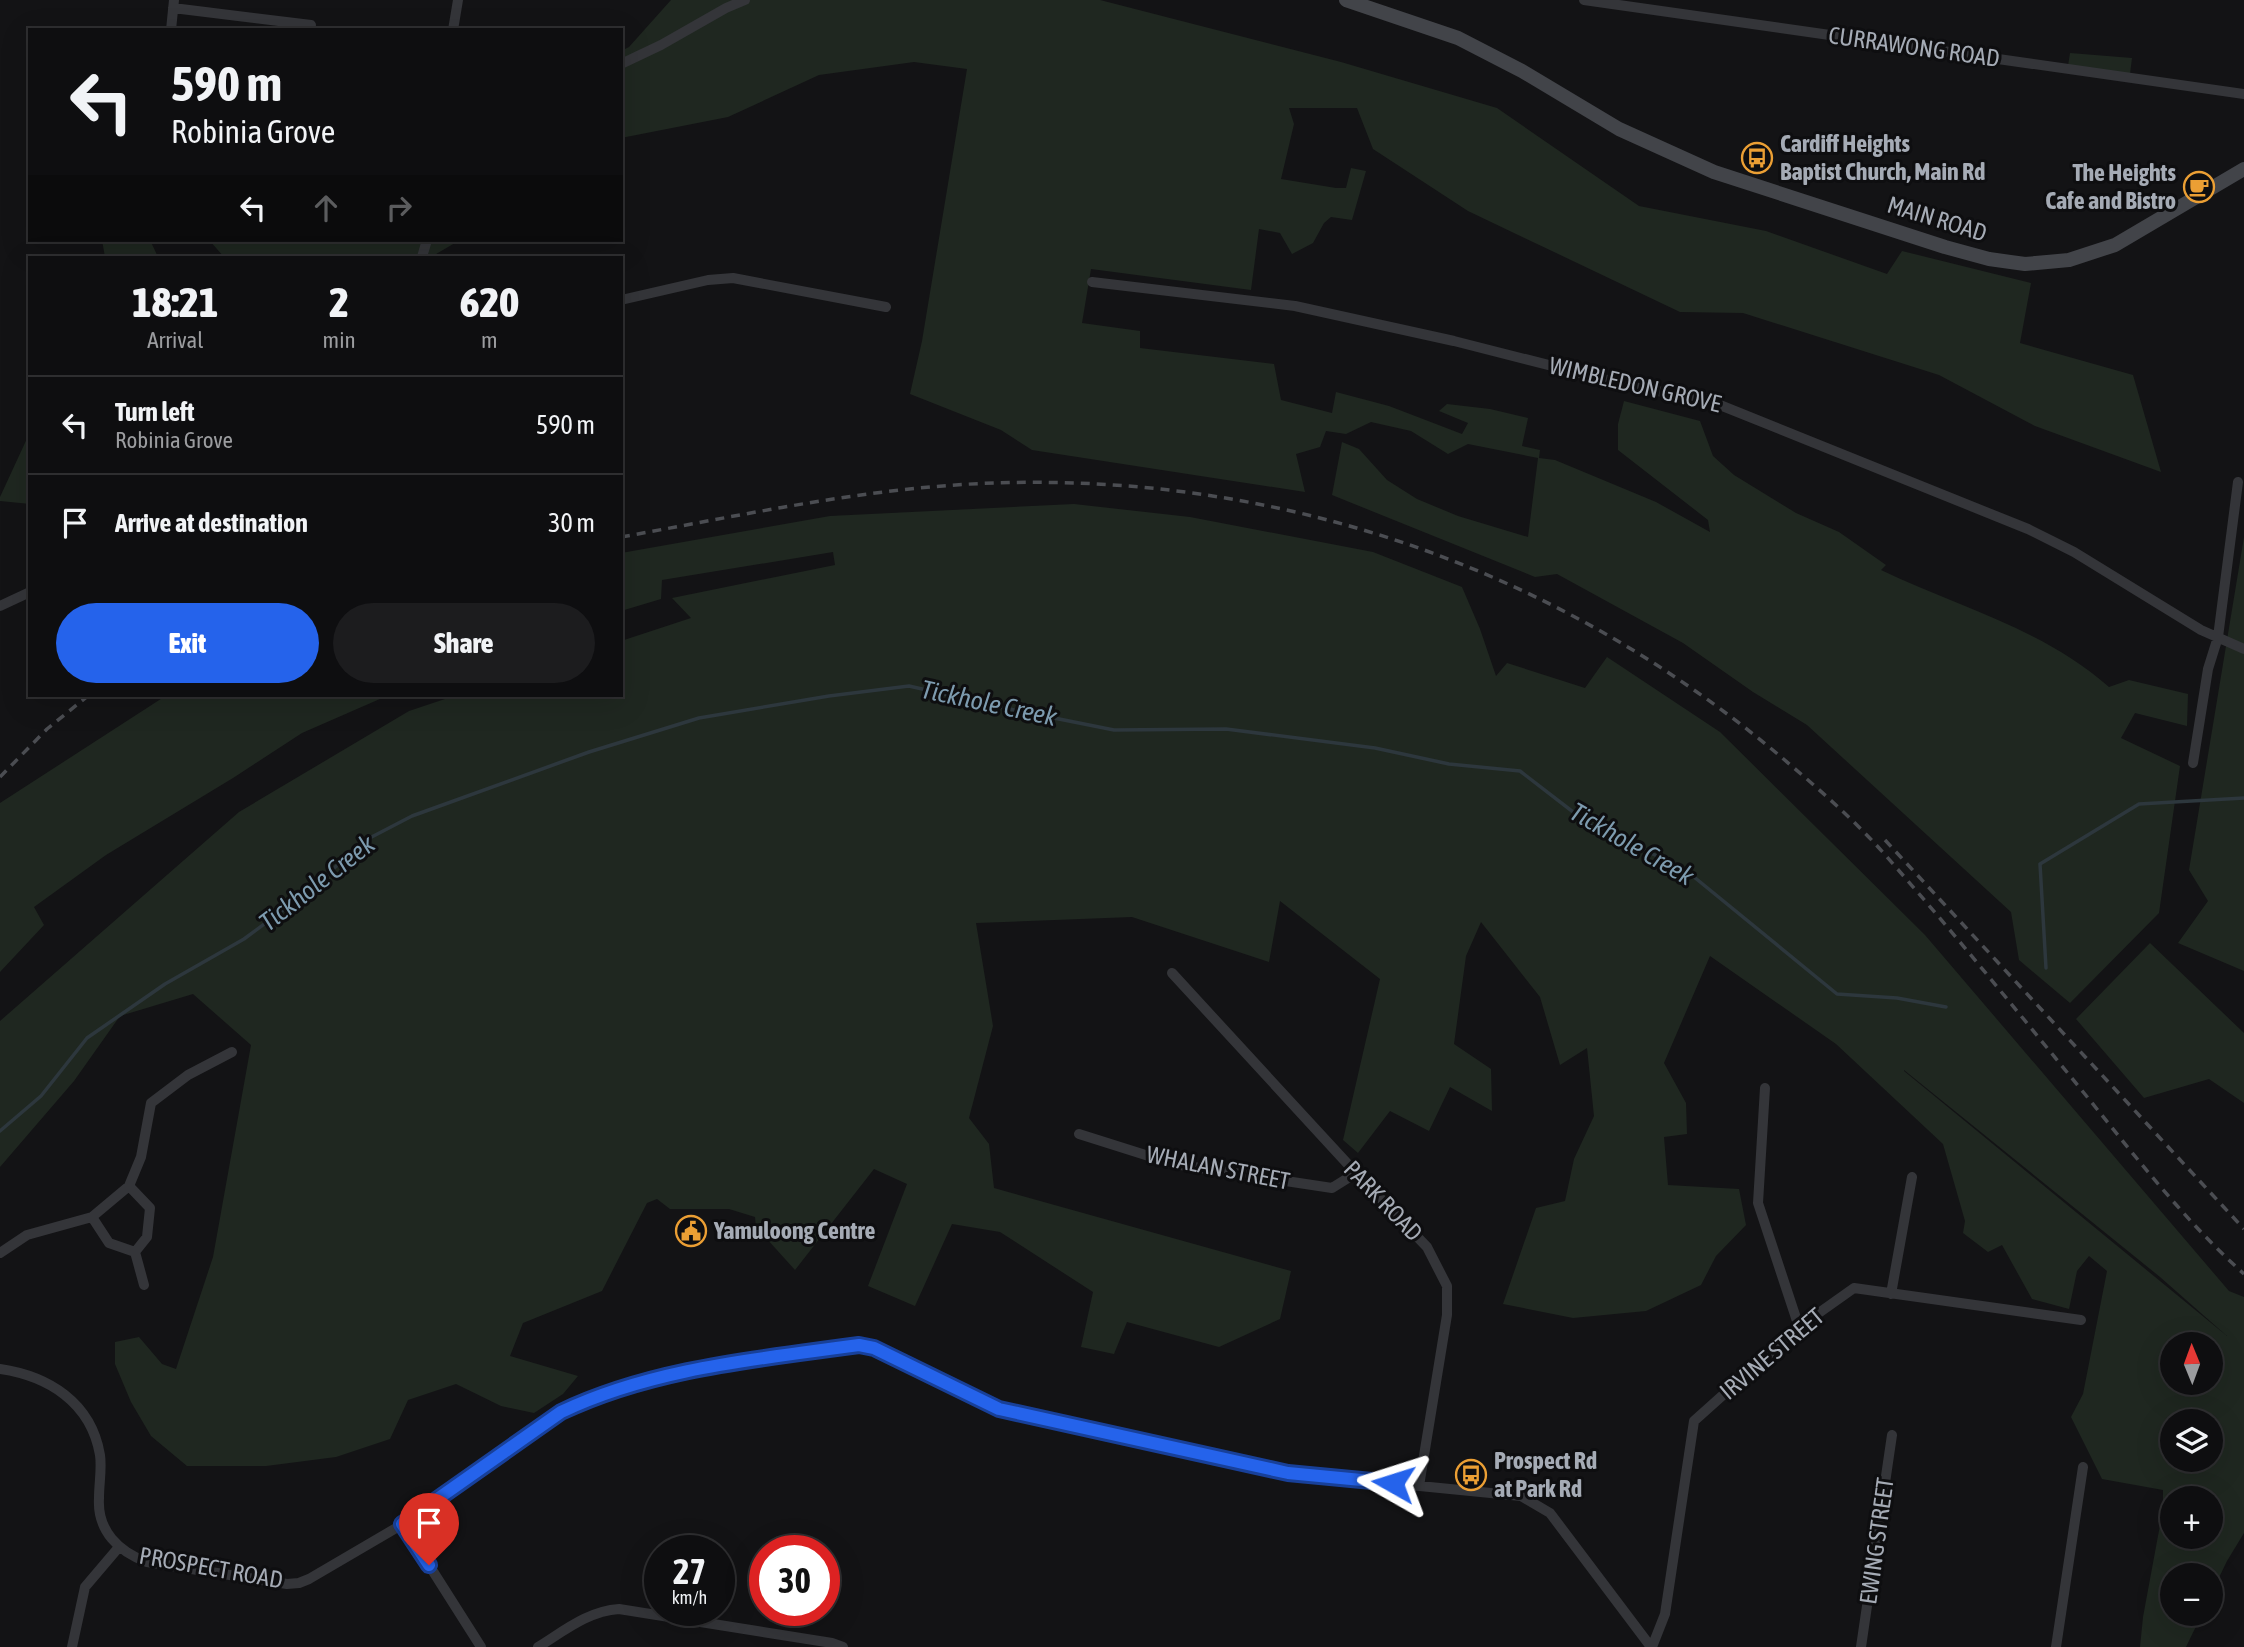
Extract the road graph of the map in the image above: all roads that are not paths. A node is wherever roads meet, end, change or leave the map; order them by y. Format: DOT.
graph roads {
  1 [pos="458,0"];
  2 [pos="746,0"];
  3 [pos="1346,0"];
  4 [pos="1584,0"];
  5 [pos="173,4"];
  6 [pos="311,25"];
  7 [pos="171,28"];
  8 [pos="453,28"];
  9 [pos="623,63"];
  10 [pos="2244,94"];
  11 [pos="2244,169"];
  12 [pos="1092,282"];
  13 [pos="623,300"];
  14 [pos="886,307"];
  15 [pos="2238,482"];
  16 [pos="28,593"];
  17 [pos="0,606"];
  18 [pos="2218,636"];
  19 [pos="2244,649"];
  20 [pos="2193,763"];
  21 [pos="1172,973"];
  22 [pos="232,1052"];
  23 [pos="1765,1088"];
  24 [pos="1079,1134"];
  25 [pos="1356,1173"];
  26 [pos="1913,1177"];
  27 [pos="129,1186"];
  28 [pos="92,1217"];
  29 [pos="135,1252"];
  30 [pos="0,1253"];
  31 [pos="144,1285"];
  32 [pos="1891,1294"];
  33 [pos="2081,1320"];
  34 [pos="1799,1327"];
  35 [pos="0,1369"];
  36 [pos="1892,1435"];
  37 [pos="2083,1467"];
  38 [pos="1419,1486"];
  39 [pos="402,1524"];
  40 [pos="118,1547"];
  41 [pos="72,1647"];
  42 [pos="481,1647"];
  43 [pos="538,1647"];
  44 [pos="843,1647"];
  45 [pos="1652,1647"];
  46 [pos="1861,1647"];
  47 [pos="2056,1647"];
  1 -- 8 [label="street"];
  2 -- 9 [label="street"];
  3 -- 11 [label="main road, MAIN ROAD"];
  4 -- 10 [label="street, CURRAWONG ROAD"];
  5 -- 6 [label="street"];
  5 -- 7 [label="street"];
  12 -- 18 [label="street, WIMBLEDON GROVE"];
  13 -- 14 [label="street"];
  15 -- 18 [label="street"];
  16 -- 17 [label="street"];
  18 -- 19 [label="street, WIMBLEDON GROVE"];
  18 -- 20 [label="street"];
  21 -- 25 [label="street, PARK ROAD"];
  22 -- 27 [label="street"];
  23 -- 34 [label="street"];
  24 -- 25 [label="street, WHALAN STREET"];
  25 -- 38 [label="street, PARK ROAD"];
  26 -- 32 [label="street"];
  27 -- 28 [label="street"];
  27 -- 29 [label="street"];
  28 -- 29 [label="street"];
  28 -- 30 [label="street"];
  29 -- 31 [label="street"];
  32 -- 33 [label="street, IRVINE STREET"];
  32 -- 34 [label="street, IRVINE STREET"];
  34 -- 45 [label="street, IRVINE STREET"];
  35 -- 40 [label="street, PROSPECT ROAD"];
  36 -- 46 [label="street, EWING STREET"];
  37 -- 47 [label="street"];
  38 -- 39 [label="street, PROSPECT ROAD"];
  38 -- 45 [label="street, PROSPECT ROAD"];
  39 -- 40 [label="street, PROSPECT ROAD"];
  39 -- 42 [label="street"];
  40 -- 41 [label="street"];
  43 -- 44 [label="street"];
}
